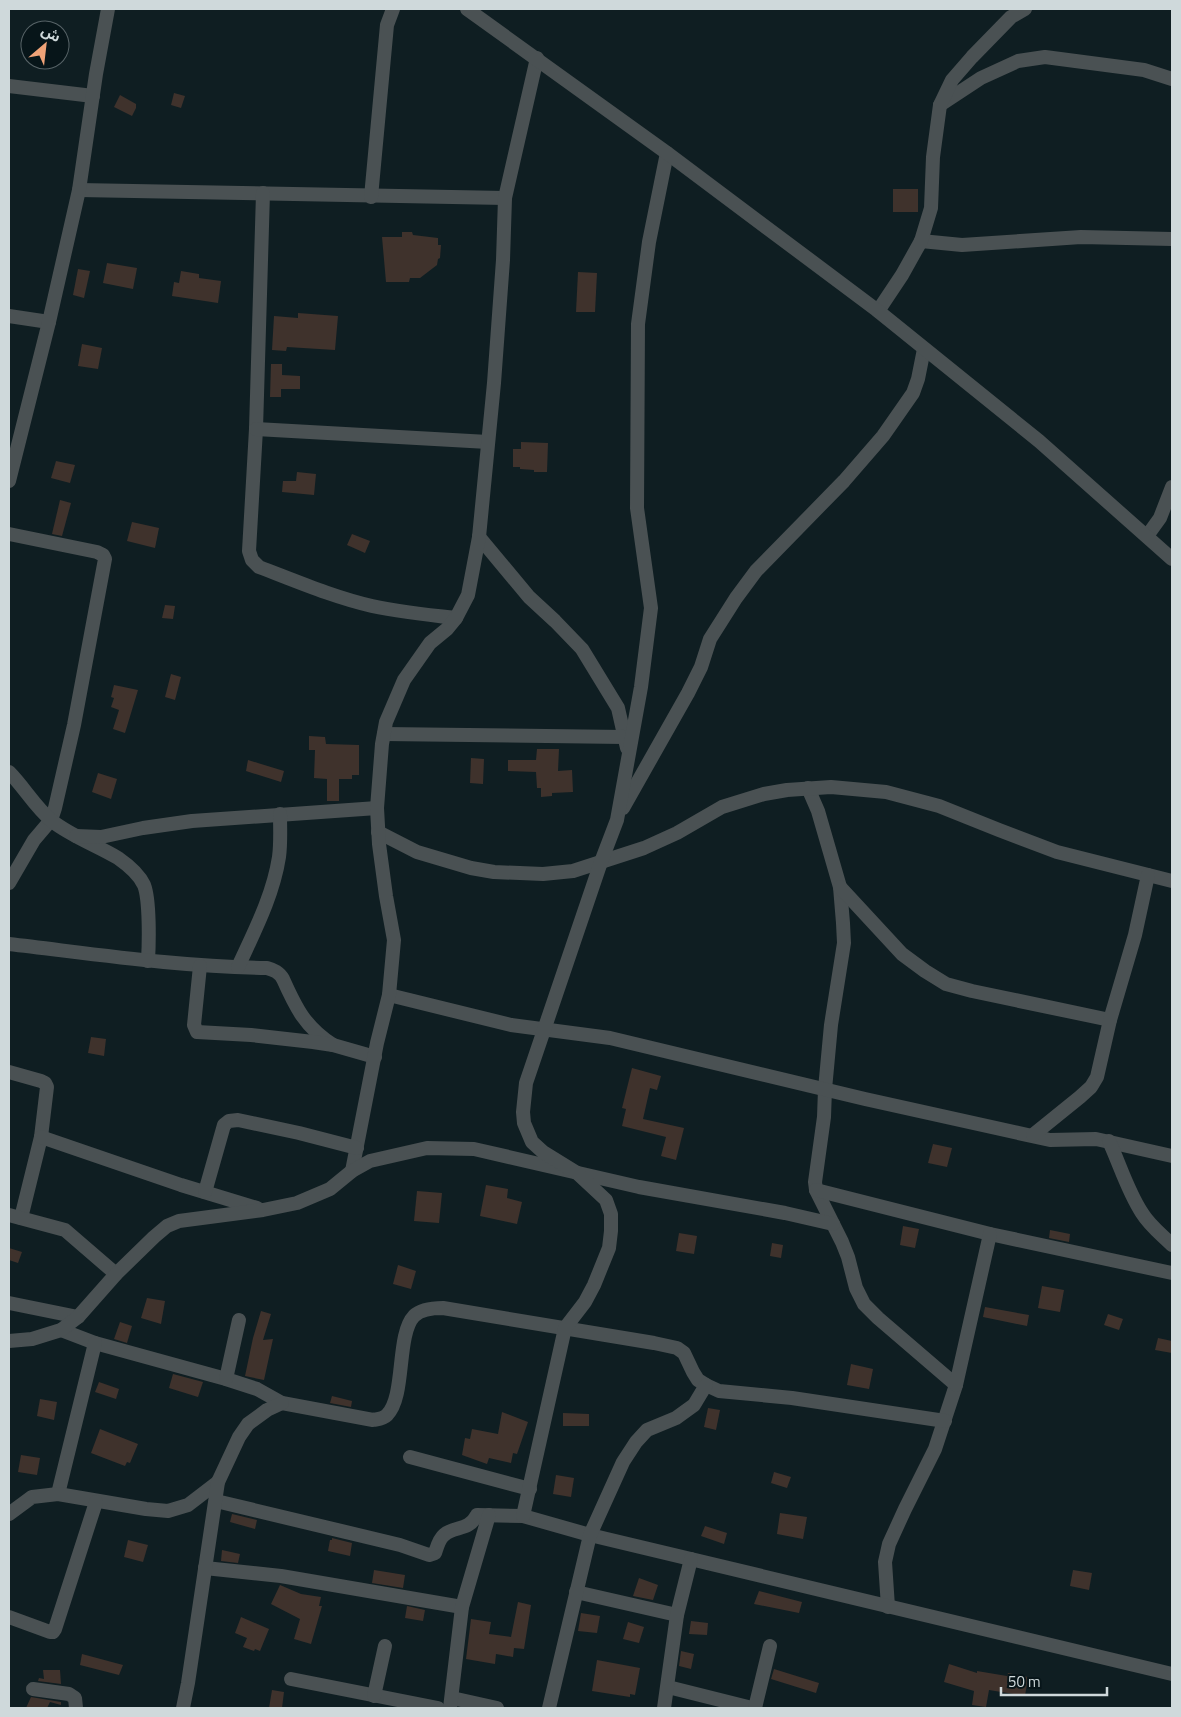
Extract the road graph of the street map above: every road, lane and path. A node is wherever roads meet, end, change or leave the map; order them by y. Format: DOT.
graph roads {
  1 [pos="108,9"];
  2 [pos="393,9"];
  3 [pos="467,9"];
  4 [pos="1024,9"];
  5 [pos="537,58"];
  6 [pos="1172,79"];
  7 [pos="9,86"];
  8 [pos="93,96"];
  9 [pos="940,105"];
  10 [pos="666,153"];
  11 [pos="79,190"];
  12 [pos="263,193"];
  13 [pos="371,197"];
  14 [pos="505,198"];
  15 [pos="1172,239"];
  16 [pos="921,241"];
  17 [pos="878,311"];
  18 [pos="9,316"];
  19 [pos="49,322"];
  20 [pos="924,349"];
  21 [pos="15,427"];
  22 [pos="256,429"];
  23 [pos="488,442"];
  24 [pos="9,481"];
  25 [pos="1172,487"];
  26 [pos="1166,516"];
  27 [pos="9,534"];
  28 [pos="1147,536"];
  29 [pos="479,538"];
  30 [pos="1172,559"];
  31 [pos="456,618"];
  32 [pos="384,734"];
  33 [pos="624,736"];
  34 [pos="628,754"];
  35 [pos="9,772"];
  36 [pos="808,788"];
  37 [pos="377,808"];
  38 [pos="280,814"];
  39 [pos="51,820"];
  40 [pos="617,820"];
  41 [pos="378,832"];
  42 [pos="76,836"];
  43 [pos="601,862"];
  44 [pos="1148,875"];
  45 [pos="1172,881"];
  46 [pos="9,884"];
  47 [pos="840,887"];
  48 [pos="9,944"];
  49 [pos="148,961"];
  50 [pos="200,966"];
  51 [pos="238,967"];
  52 [pos="389,995"];
  53 [pos="1110,1020"];
  54 [pos="545,1029"];
  55 [pos="333,1045"];
  56 [pos="375,1057"];
  57 [pos="9,1072"];
  58 [pos="825,1089"];
  59 [pos="1033,1136"];
  60 [pos="41,1137"];
  61 [pos="1109,1141"];
  62 [pos="357,1148"];
  63 [pos="1172,1156"];
  64 [pos="352,1171"];
  65 [pos="577,1173"];
  66 [pos="816,1190"];
  67 [pos="205,1192"];
  68 [pos="263,1210"];
  69 [pos="15,1216"];
  70 [pos="833,1224"];
  71 [pos="990,1234"];
  72 [pos="1172,1244"];
  73 [pos="1172,1273"];
  74 [pos="116,1274"];
  75 [pos="9,1303"];
  76 [pos="78,1317"];
  77 [pos="239,1320"];
  78 [pos="564,1328"];
  79 [pos="61,1330"];
  80 [pos="9,1342"];
  81 [pos="95,1343"];
  82 [pos="226,1379"];
  83 [pos="956,1385"];
  84 [pos="706,1386"];
  85 [pos="282,1403"];
  86 [pos="945,1421"];
  87 [pos="410,1457"];
  88 [pos="218,1482"];
  89 [pos="530,1489"];
  90 [pos="58,1494"];
  91 [pos="216,1501"];
  92 [pos="96,1502"];
  93 [pos="9,1514"];
  94 [pos="489,1515"];
  95 [pos="523,1516"];
  96 [pos="590,1535"];
  97 [pos="690,1559"];
  98 [pos="205,1568"];
  99 [pos="576,1592"];
  100 [pos="462,1606"];
  101 [pos="888,1607"];
  102 [pos="678,1615"];
  103 [pos="9,1617"];
  104 [pos="385,1646"];
  105 [pos="770,1646"];
  106 [pos="1172,1674"];
  107 [pos="291,1679"];
  108 [pos="668,1687"];
  109 [pos="33,1689"];
  110 [pos="374,1696"];
  111 [pos="451,1703"];
  112 [pos="76,1708"];
  113 [pos="182,1708"];
  114 [pos="438,1708"];
  115 [pos="497,1708"];
  116 [pos="549,1708"];
  117 [pos="664,1708"];
  118 [pos="753,1708"];
  1 -- 8 [label="street"];
  2 -- 13 [label="street"];
  3 -- 5 [label="street"];
  4 -- 9 [label="street"];
  5 -- 10 [label="street"];
  5 -- 14 [label="street"];
  6 -- 9 [label="street"];
  7 -- 8 [label="street"];
  8 -- 11 [label="street"];
  9 -- 16 [label="street"];
  10 -- 17 [label="street"];
  10 -- 34 [label="street"];
  11 -- 12 [label="street"];
  11 -- 19 [label="street"];
  12 -- 13 [label="street"];
  12 -- 22 [label="street"];
  13 -- 14 [label="street"];
  14 -- 23 [label="street"];
  15 -- 16 [label="street"];
  16 -- 17 [label="street"];
  17 -- 20 [label="street"];
  18 -- 19 [label="street"];
  19 -- 21 [label="street"];
  20 -- 28 [label="street"];
  20 -- 40 [label="street"];
  21 -- 24 [label="street"];
  22 -- 23 [label="street"];
  22 -- 31 [label="street"];
  23 -- 29 [label="street"];
  25 -- 26 [label="street"];
  26 -- 28 [label="street"];
  27 -- 39 [label="street"];
  28 -- 30 [label="street"];
  29 -- 31 [label="street"];
  29 -- 33 [label="street"];
  31 -- 32 [label="street"];
  32 -- 33 [label="street"];
  32 -- 37 [label="street"];
  33 -- 34 [label="street"];
  34 -- 40 [label="street"];
  35 -- 39 [label="street"];
  36 -- 43 [label="street"];
  36 -- 44 [label="street"];
  36 -- 47 [label="street"];
  37 -- 38 [label="street"];
  37 -- 41 [label="street"];
  38 -- 42 [label="street"];
  38 -- 51 [label="street"];
  39 -- 42 [label="street"];
  39 -- 46 [label="street"];
  40 -- 43 [label="street"];
  41 -- 43 [label="street"];
  41 -- 52 [label="street"];
  42 -- 49 [label="street"];
  43 -- 54 [label="street"];
  44 -- 45 [label="street"];
  44 -- 53 [label="street"];
  47 -- 53 [label="street"];
  47 -- 58 [label="street"];
  48 -- 49 [label="street"];
  49 -- 50 [label="street"];
  50 -- 51 [label="street"];
  50 -- 55 [label="street"];
  51 -- 55 [label="street"];
  52 -- 54 [label="street"];
  52 -- 56 [label="street"];
  53 -- 59 [label="street"];
  54 -- 58 [label="street"];
  54 -- 65 [label="street"];
  55 -- 56 [label="street"];
  56 -- 62 [label="street"];
  57 -- 60 [label="street"];
  58 -- 59 [label="street"];
  58 -- 66 [label="street"];
  59 -- 61 [label="street"];
  60 -- 67 [label="street"];
  60 -- 69 [label="street"];
  61 -- 63 [label="street"];
  61 -- 72 [label="street"];
  62 -- 64 [label="street"];
  62 -- 67 [label="street"];
  64 -- 65 [label="street"];
  64 -- 68 [label="street"];
  65 -- 70 [label="street"];
  65 -- 78 [label="street"];
  66 -- 70 [label="street"];
  66 -- 71 [label="street"];
  67 -- 68 [label="street"];
  68 -- 74 [label="street"];
  69 -- 74 [label="street"];
  70 -- 83 [label="street"];
  71 -- 73 [label="street"];
  71 -- 83 [label="street"];
  74 -- 76 [label="street"];
  75 -- 76 [label="street"];
  76 -- 79 [label="street"];
  77 -- 82 [label="street"];
  78 -- 84 [label="street"];
  78 -- 85 [label="street"];
  78 -- 89 [label="street"];
  79 -- 80 [label="street"];
  79 -- 81 [label="street"];
  81 -- 82 [label="street"];
  81 -- 90 [label="street"];
  82 -- 85 [label="street"];
  83 -- 86 [label="street"];
  84 -- 86 [label="street"];
  84 -- 96 [label="street"];
  85 -- 88 [label="street"];
  86 -- 101 [label="street"];
  87 -- 89 [label="street"];
  88 -- 91 [label="street"];
  88 -- 92 [label="street"];
  89 -- 95 [label="street"];
  90 -- 92 [label="street"];
  90 -- 93 [label="street"];
  91 -- 94 [label="street"];
  91 -- 98 [label="street"];
  92 -- 103 [label="street"];
  94 -- 95 [label="street"];
  94 -- 100 [label="street"];
  95 -- 96 [label="street"];
  96 -- 97 [label="street"];
  96 -- 99 [label="street"];
  97 -- 101 [label="street"];
  97 -- 102 [label="street"];
  98 -- 100 [label="street"];
  98 -- 113 [label="street"];
  99 -- 102 [label="street"];
  99 -- 116 [label="street"];
  100 -- 111 [label="street"];
  101 -- 106 [label="street"];
  102 -- 108 [label="street"];
  104 -- 110 [label="street"];
  105 -- 118 [label="street"];
  107 -- 110 [label="street"];
  108 -- 117 [label="street"];
  108 -- 118 [label="street"];
  109 -- 112 [label="street"];
  110 -- 114 [label="street"];
  111 -- 115 [label="street"];
}
